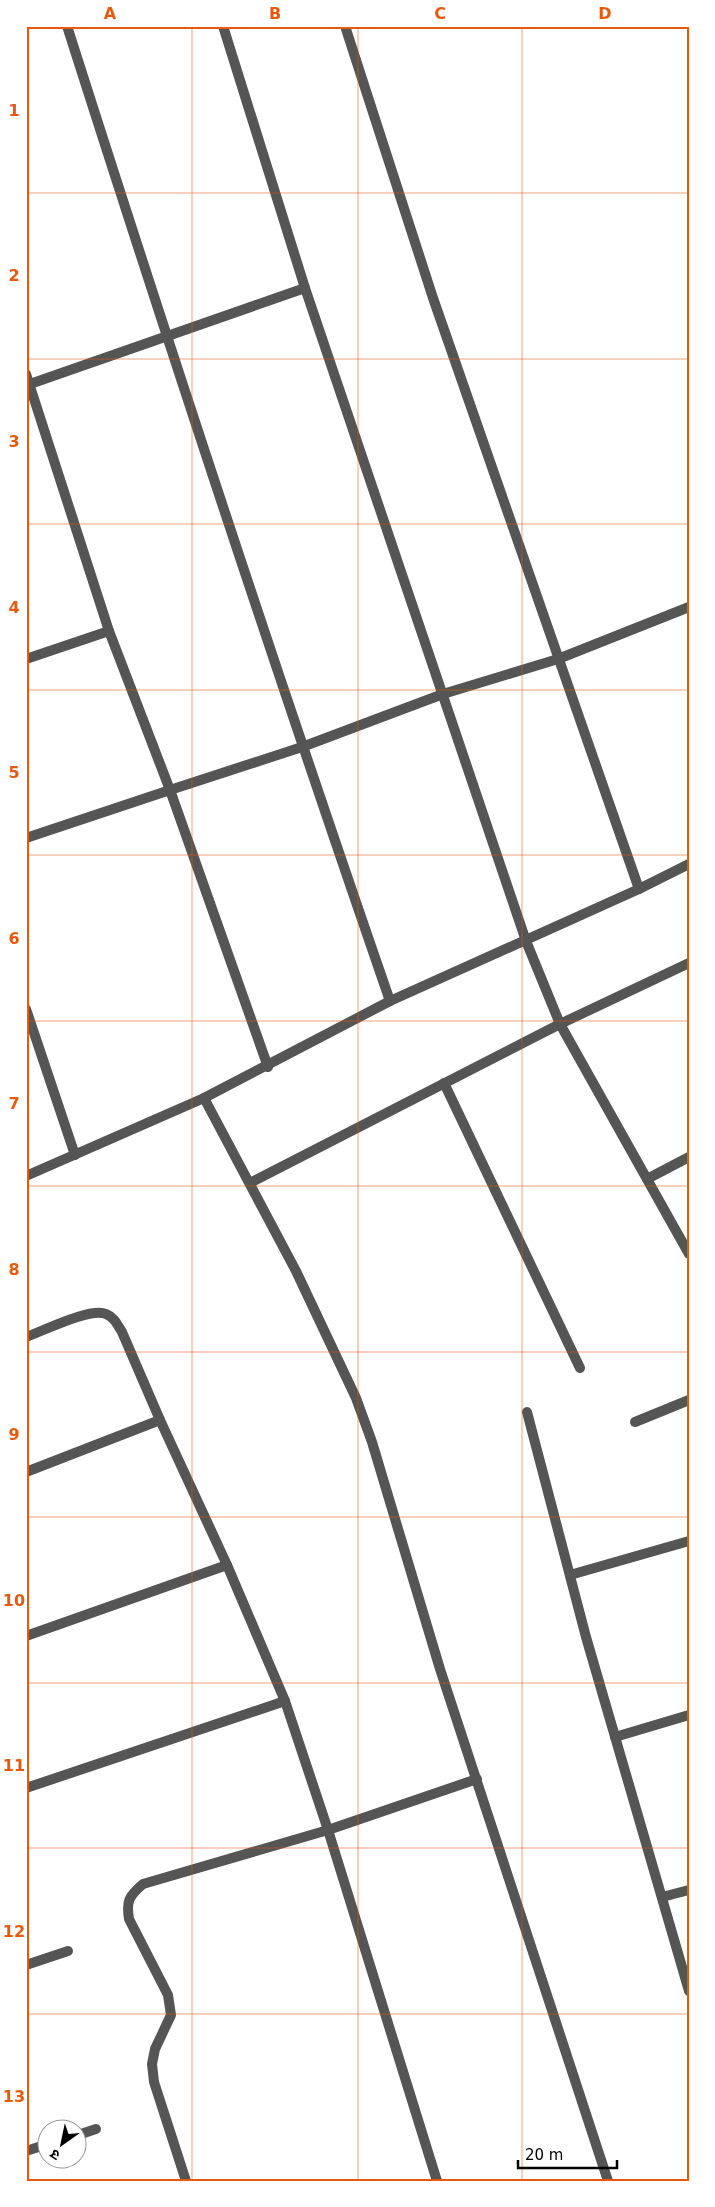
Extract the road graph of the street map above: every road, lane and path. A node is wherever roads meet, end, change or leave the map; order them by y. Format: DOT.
graph roads {
  1 [pos="67,26"];
  2 [pos="223,26"];
  3 [pos="344,26"];
  4 [pos="305,288"];
  5 [pos="166,337"];
  6 [pos="26,374"];
  7 [pos="30,384"];
  8 [pos="689,607"];
  9 [pos="109,631"];
  10 [pos="558,659"];
  11 [pos="26,660"];
  12 [pos="442,694"];
  13 [pos="302,747"];
  14 [pos="170,790"];
  15 [pos="26,838"];
  16 [pos="689,864"];
  17 [pos="639,889"];
  18 [pos="526,941"];
  19 [pos="689,963"];
  20 [pos="390,1001"];
  21 [pos="26,1009"];
  22 [pos="560,1024"];
  23 [pos="268,1066"];
  24 [pos="444,1083"];
  25 [pos="204,1098"];
  26 [pos="75,1155"];
  27 [pos="689,1157"];
  28 [pos="26,1176"];
  29 [pos="647,1179"];
  30 [pos="250,1183"];
  31 [pos="689,1254"];
  32 [pos="26,1337"];
  33 [pos="580,1368"];
  34 [pos="689,1400"];
  35 [pos="527,1412"];
  36 [pos="160,1420"];
  37 [pos="635,1422"];
  38 [pos="26,1472"];
  39 [pos="689,1541"];
  40 [pos="227,1565"];
  41 [pos="570,1576"];
  42 [pos="26,1636"];
  43 [pos="285,1701"];
  44 [pos="689,1715"];
  45 [pos="615,1737"];
  46 [pos="477,1779"];
  47 [pos="26,1788"];
  48 [pos="328,1830"];
  49 [pos="689,1890"];
  50 [pos="662,1898"];
  51 [pos="68,1951"];
  52 [pos="26,1965"];
  53 [pos="689,1991"];
  54 [pos="96,2129"];
  55 [pos="88,2132"];
  56 [pos="38,2147"];
  57 [pos="26,2151"];
  58 [pos="186,2181"];
  59 [pos="437,2181"];
  60 [pos="608,2181"];
  1 -- 5 [label="street"];
  2 -- 4 [label="street"];
  3 -- 10 [label="street"];
  4 -- 5 [label="street"];
  4 -- 12 [label="street"];
  5 -- 7 [label="street"];
  5 -- 13 [label="street"];
  6 -- 7 [label="street"];
  7 -- 9 [label="street"];
  8 -- 10 [label="street"];
  9 -- 11 [label="street"];
  9 -- 14 [label="street"];
  10 -- 12 [label="street"];
  10 -- 17 [label="street"];
  12 -- 13 [label="street"];
  12 -- 18 [label="street"];
  13 -- 14 [label="street"];
  13 -- 20 [label="street"];
  14 -- 15 [label="street"];
  14 -- 23 [label="street"];
  16 -- 17 [label="street"];
  17 -- 18 [label="street"];
  18 -- 20 [label="street"];
  18 -- 22 [label="street"];
  19 -- 22 [label="street"];
  20 -- 23 [label="street"];
  21 -- 26 [label="street"];
  22 -- 24 [label="street"];
  22 -- 29 [label="street"];
  23 -- 25 [label="street"];
  24 -- 30 [label="street"];
  24 -- 33 [label="street"];
  25 -- 26 [label="street"];
  25 -- 30 [label="street"];
  26 -- 28 [label="street"];
  27 -- 29 [label="street"];
  29 -- 31 [label="street"];
  30 -- 46 [label="street"];
  32 -- 36 [label="street"];
  34 -- 37 [label="street"];
  35 -- 41 [label="street"];
  36 -- 38 [label="street"];
  36 -- 40 [label="street"];
  39 -- 41 [label="street"];
  40 -- 42 [label="street"];
  40 -- 43 [label="street"];
  41 -- 45 [label="street"];
  43 -- 47 [label="street"];
  43 -- 48 [label="street"];
  44 -- 45 [label="street"];
  45 -- 50 [label="street"];
  46 -- 48 [label="street"];
  46 -- 60 [label="street"];
  48 -- 58 [label="street"];
  48 -- 59 [label="street"];
  49 -- 50 [label="street"];
  50 -- 53 [label="street"];
  51 -- 52 [label="street"];
  54 -- 55 [label="street"];
  56 -- 57 [label="street"];
}
